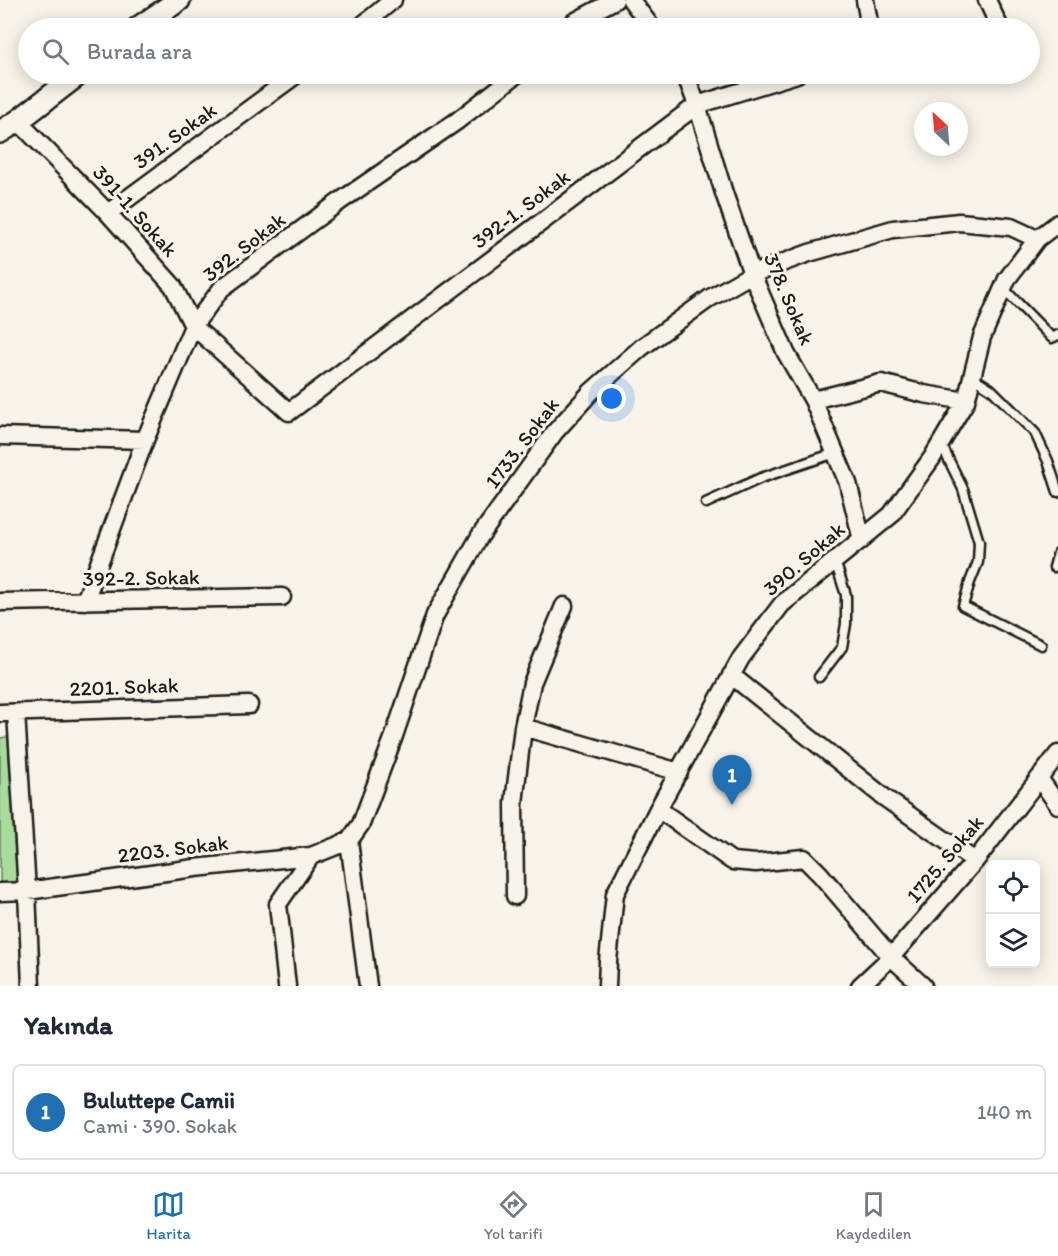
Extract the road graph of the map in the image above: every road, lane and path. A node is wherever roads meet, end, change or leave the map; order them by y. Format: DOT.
graph roads {
  1 [pos="179,0"];
  2 [pos="393,0"];
  3 [pos="615,0"];
  4 [pos="631,0"];
  5 [pos="865,0"];
  6 [pos="987,0"];
  7 [pos="153,18"];
  8 [pos="370,18"];
  9 [pos="581,18"];
  10 [pos="644,18"];
  11 [pos="868,18"];
  12 [pos="995,18"];
  13 [pos="66,84"];
  14 [pos="283,84"];
  15 [pos="504,84"];
  16 [pos="689,84"];
  17 [pos="765,84"];
  18 [pos="697,105"];
  19 [pos="18,121"];
  20 [pos="0,132"];
  21 [pos="108,213"];
  22 [pos="1058,223"];
  23 [pos="1037,238"];
  24 [pos="752,274"];
  25 [pos="1003,288"];
  26 [pos="193,326"];
  27 [pos="1058,335"];
  28 [pos="972,378"];
  29 [pos="813,400"];
  30 [pos="966,402"];
  31 [pos="289,412"];
  32 [pos="0,436"];
  33 [pos="145,440"];
  34 [pos="941,444"];
  35 [pos="835,453"];
  36 [pos="1058,492"];
  37 [pos="706,503"];
  38 [pos="862,540"];
  39 [pos="1058,552"];
  40 [pos="835,561"];
  41 [pos="1054,567"];
  42 [pos="282,597"];
  43 [pos="0,602"];
  44 [pos="85,602"];
  45 [pos="564,606"];
  46 [pos="1041,645"];
  47 [pos="731,675"];
  48 [pos="819,677"];
  49 [pos="249,705"];
  50 [pos="8,713"];
  51 [pos="523,727"];
  52 [pos="1057,757"];
  53 [pos="679,772"];
  54 [pos="1039,778"];
  55 [pos="1058,805"];
  56 [pos="658,809"];
  57 [pos="349,841"];
  58 [pos="311,856"];
  59 [pos="975,861"];
  60 [pos="27,891"];
  61 [pos="0,892"];
  62 [pos="515,896"];
  63 [pos="891,957"];
  64 [pos="31,986"];
  65 [pos="287,986"];
  66 [pos="368,986"];
  67 [pos="607,986"];
  68 [pos="860,986"];
  69 [pos="923,986"];
  1 -- 7 [label="street"];
  2 -- 8 [label="street"];
  3 -- 9 [label="street"];
  4 -- 10 [label="street"];
  5 -- 11 [label="street"];
  6 -- 12 [label="street"];
  13 -- 19 [label="street"];
  14 -- 21 [label="street, 391. Sokak"];
  15 -- 26 [label="street, 392. Sokak"];
  16 -- 18 [label="street, 378. Sokak"];
  17 -- 18 [label="street, 392-1. Sokak"];
  18 -- 24 [label="street, 378. Sokak"];
  18 -- 31 [label="street, 392-1. Sokak"];
  19 -- 20 [label="street"];
  19 -- 21 [label="street, 391-1. Sokak"];
  21 -- 26 [label="street, 391-1. Sokak"];
  22 -- 23 [label="street, 390. Sokak"];
  23 -- 24 [label="street, 1733. Sokak"];
  23 -- 25 [label="street, 390. Sokak"];
  24 -- 29 [label="street, 378. Sokak"];
  24 -- 57 [label="street, 1733. Sokak"];
  25 -- 27 [label="lane"];
  25 -- 28 [label="street, 390. Sokak"];
  26 -- 31 [label="street, 391-1. Sokak"];
  26 -- 33 [label="street, 392. Sokak"];
  28 -- 30 [label="street, 390. Sokak"];
  28 -- 36 [label="lane"];
  29 -- 30 [label="street"];
  29 -- 35 [label="street, 378. Sokak"];
  30 -- 34 [label="street, 390. Sokak"];
  32 -- 33 [label="street"];
  33 -- 44 [label="street, 392. Sokak"];
  34 -- 38 [label="street, 390. Sokak"];
  34 -- 46 [label="lane"];
  35 -- 37 [label="lane"];
  35 -- 38 [label="street, 378. Sokak"];
  38 -- 40 [label="street, 390. Sokak"];
  39 -- 41 [label="lane"];
  40 -- 47 [label="street, 390. Sokak"];
  40 -- 48 [label="lane"];
  42 -- 44 [label="street, 392-2. Sokak"];
  43 -- 44 [label="street, 392-2. Sokak"];
  45 -- 51 [label="street"];
  47 -- 53 [label="street, 390. Sokak"];
  47 -- 59 [label="street"];
  49 -- 50 [label="street, 2201. Sokak"];
  50 -- 60 [label="street"];
  51 -- 53 [label="street"];
  51 -- 62 [label="street"];
  52 -- 54 [label="street, 1725. Sokak"];
  53 -- 56 [label="street, 390. Sokak"];
  54 -- 55 [label="street"];
  54 -- 59 [label="street, 1725. Sokak"];
  56 -- 63 [label="street"];
  56 -- 67 [label="street, 390. Sokak"];
  57 -- 58 [label="street, 2203. Sokak"];
  57 -- 66 [label="street"];
  58 -- 60 [label="street, 2203. Sokak"];
  58 -- 65 [label="street"];
  59 -- 63 [label="street, 1725. Sokak"];
  60 -- 61 [label="street, 2203. Sokak"];
  60 -- 64 [label="street"];
  63 -- 68 [label="street, 1725. Sokak"];
  63 -- 69 [label="street"];
}
